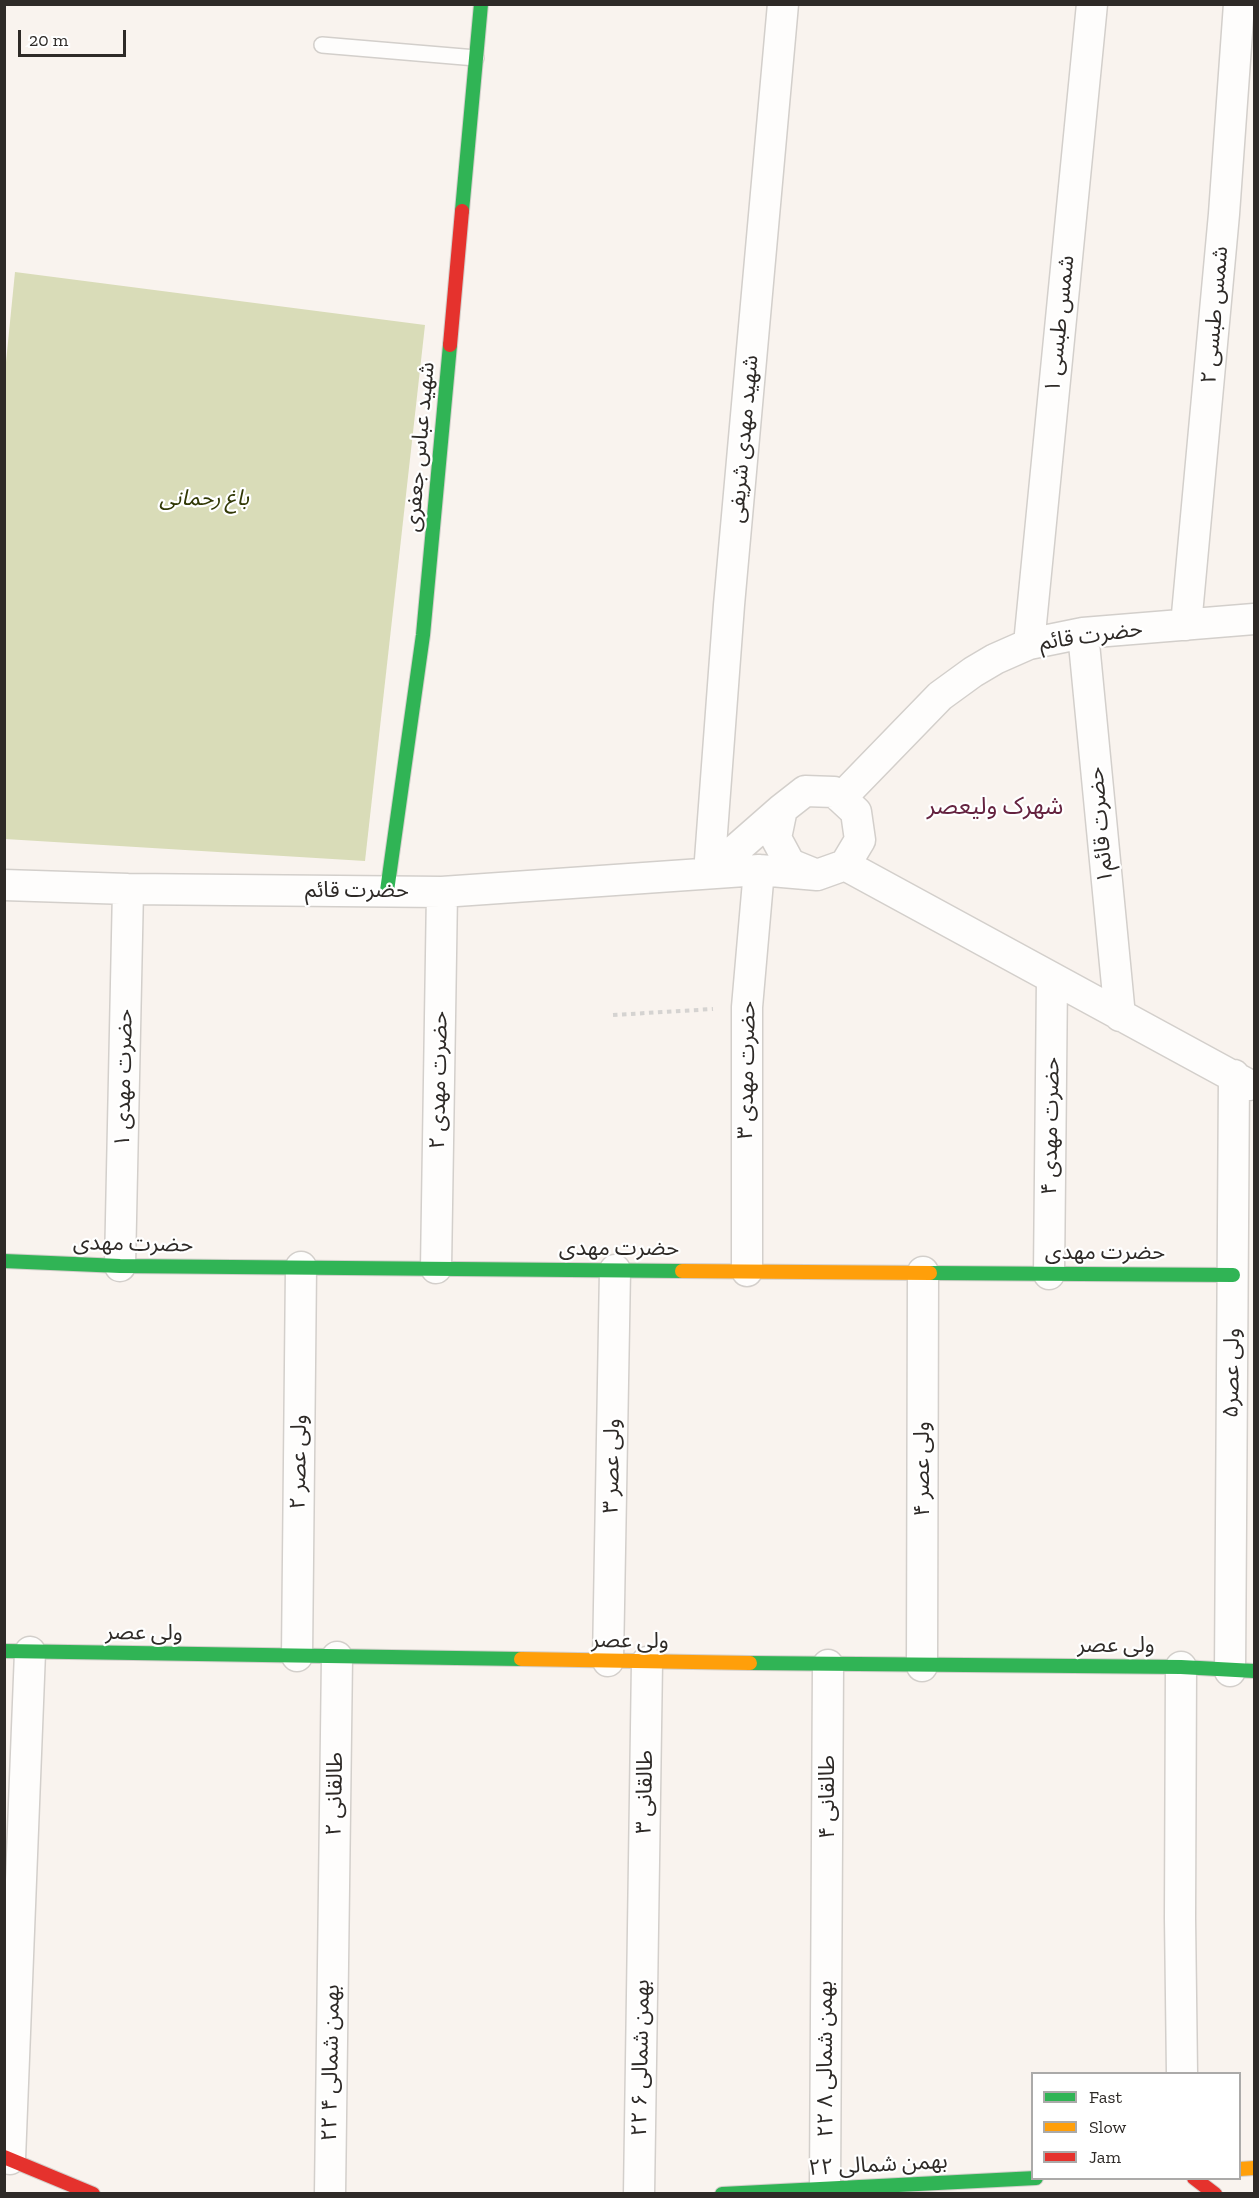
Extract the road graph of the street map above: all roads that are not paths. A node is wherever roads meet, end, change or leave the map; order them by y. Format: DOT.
graph roads {
  1 [pos="481,4"];
  2 [pos="783,4"];
  3 [pos="1092,4"];
  4 [pos="1239,4"];
  5 [pos="322,45"];
  6 [pos="476,58"];
  7 [pos="1254,619"];
  8 [pos="1186,625"];
  9 [pos="1083,633"];
  10 [pos="1029,644"];
  11 [pos="841,798"];
  12 [pos="782,809"];
  13 [pos="844,865"];
  14 [pos="759,870"];
  15 [pos="709,873"];
  16 [pos="817,875"];
  17 [pos="4,885"];
  18 [pos="128,889"];
  19 [pos="387,891"];
  20 [pos="442,892"];
  21 [pos="1052,978"];
  22 [pos="1119,1016"];
  23 [pos="1248,1079"];
  24 [pos="4,1261"];
  25 [pos="120,1266"];
  26 [pos="301,1267"];
  27 [pos="436,1268"];
  28 [pos="615,1270"];
  29 [pos="747,1271"];
  30 [pos="923,1272"];
  31 [pos="1049,1274"];
  32 [pos="1233,1275"];
  33 [pos="17,1652"];
  34 [pos="297,1656"];
  35 [pos="337,1657"];
  36 [pos="608,1661"];
  37 [pos="648,1662"];
  38 [pos="828,1665"];
  39 [pos="922,1666"];
  40 [pos="1180,1667"];
  41 [pos="1242,1671"];
  42 [pos="643,1922"];
  43 [pos="827,1930"];
  44 [pos="333,1932"];
  45 [pos="1182,2072"];
  46 [pos="7,2158"];
  47 [pos="1031,2178"];
  48 [pos="1188,2181"];
  49 [pos="825,2189"];
  50 [pos="93,2193"];
  51 [pos="330,2193"];
  52 [pos="639,2193"];
  53 [pos="722,2193"];
  54 [pos="1215,2193"];
  1 -- 6 [label="street, شهید عباس جعفری"];
  2 -- 15 [label="street, شهید مهدی شریفی"];
  3 -- 10 [label="street, شمس طبسی ۱"];
  4 -- 8 [label="street, شمس طبسی ۲"];
  5 -- 6 [label="lane"];
  6 -- 19 [label="street, شهید عباس جعفری"];
  7 -- 8 [label="street, حضرت قائم"];
  8 -- 9 [label="street, حضرت قائم"];
  9 -- 10 [label="street, حضرت قائم"];
  9 -- 22 [label="street, حضرت قائم۱"];
  10 -- 11 [label="street, حضرت قائم"];
  11 -- 12 [label="street"];
  11 -- 13 [label="street"];
  12 -- 15 [label="street"];
  12 -- 16 [label="street"];
  13 -- 16 [label="street"];
  13 -- 21 [label="street"];
  14 -- 15 [label="street, حضرت قائم"];
  14 -- 16 [label="street, حضرت قائم"];
  14 -- 29 [label="street, حضرت مهدی ۳"];
  15 -- 20 [label="street, حضرت قائم"];
  17 -- 18 [label="street, حضرت قائم"];
  18 -- 19 [label="street, حضرت قائم"];
  18 -- 25 [label="street, حضرت مهدی ۱"];
  19 -- 20 [label="street, حضرت قائم"];
  20 -- 27 [label="street, حضرت مهدی ۲"];
  21 -- 22 [label="street"];
  21 -- 31 [label="street, حضرت مهدی ۴"];
  22 -- 23 [label="street"];
  23 -- 32 [label="street, ولی عصر۵"];
  24 -- 25 [label="street, حضرت مهدی"];
  25 -- 26 [label="street, حضرت مهدی"];
  26 -- 27 [label="street, حضرت مهدی"];
  26 -- 34 [label="street, ولی عصر ۲"];
  27 -- 28 [label="street, حضرت مهدی"];
  28 -- 29 [label="street, حضرت مهدی"];
  28 -- 36 [label="street, ولی عصر ۳"];
  29 -- 30 [label="street, حضرت مهدی"];
  30 -- 31 [label="street, حضرت مهدی"];
  30 -- 39 [label="street, ولی عصر ۴"];
  31 -- 32 [label="street, حضرت مهدی"];
  32 -- 41 [label="street, ولی عصر۵"];
  33 -- 34 [label="street, ولی عصر"];
  33 -- 46 [label="street"];
  34 -- 35 [label="street, ولی عصر"];
  35 -- 36 [label="street, ولی عصر"];
  35 -- 44 [label="street, طالقانی ۲"];
  36 -- 37 [label="street, ولی عصر"];
  37 -- 38 [label="street, ولی عصر"];
  37 -- 42 [label="street, طالقانی ۳"];
  38 -- 39 [label="street, ولی عصر"];
  38 -- 43 [label="street, طالقانی ۴"];
  39 -- 40 [label="street, ولی عصر"];
  40 -- 41 [label="street, ولی عصر"];
  40 -- 45 [label="street"];
  42 -- 52 [label="street, ۲۲ بهمن شمالی ۶"];
  43 -- 49 [label="street, ۲۲ بهمن شمالی ۸"];
  44 -- 51 [label="street, ۲۲ بهمن شمالی ۴"];
  46 -- 50 [label="street"];
  47 -- 49 [label="street, ۲۲ بهمن شمالی"];
  48 -- 54 [label="street"];
  49 -- 53 [label="street, ۲۲ بهمن شمالی"];
}
